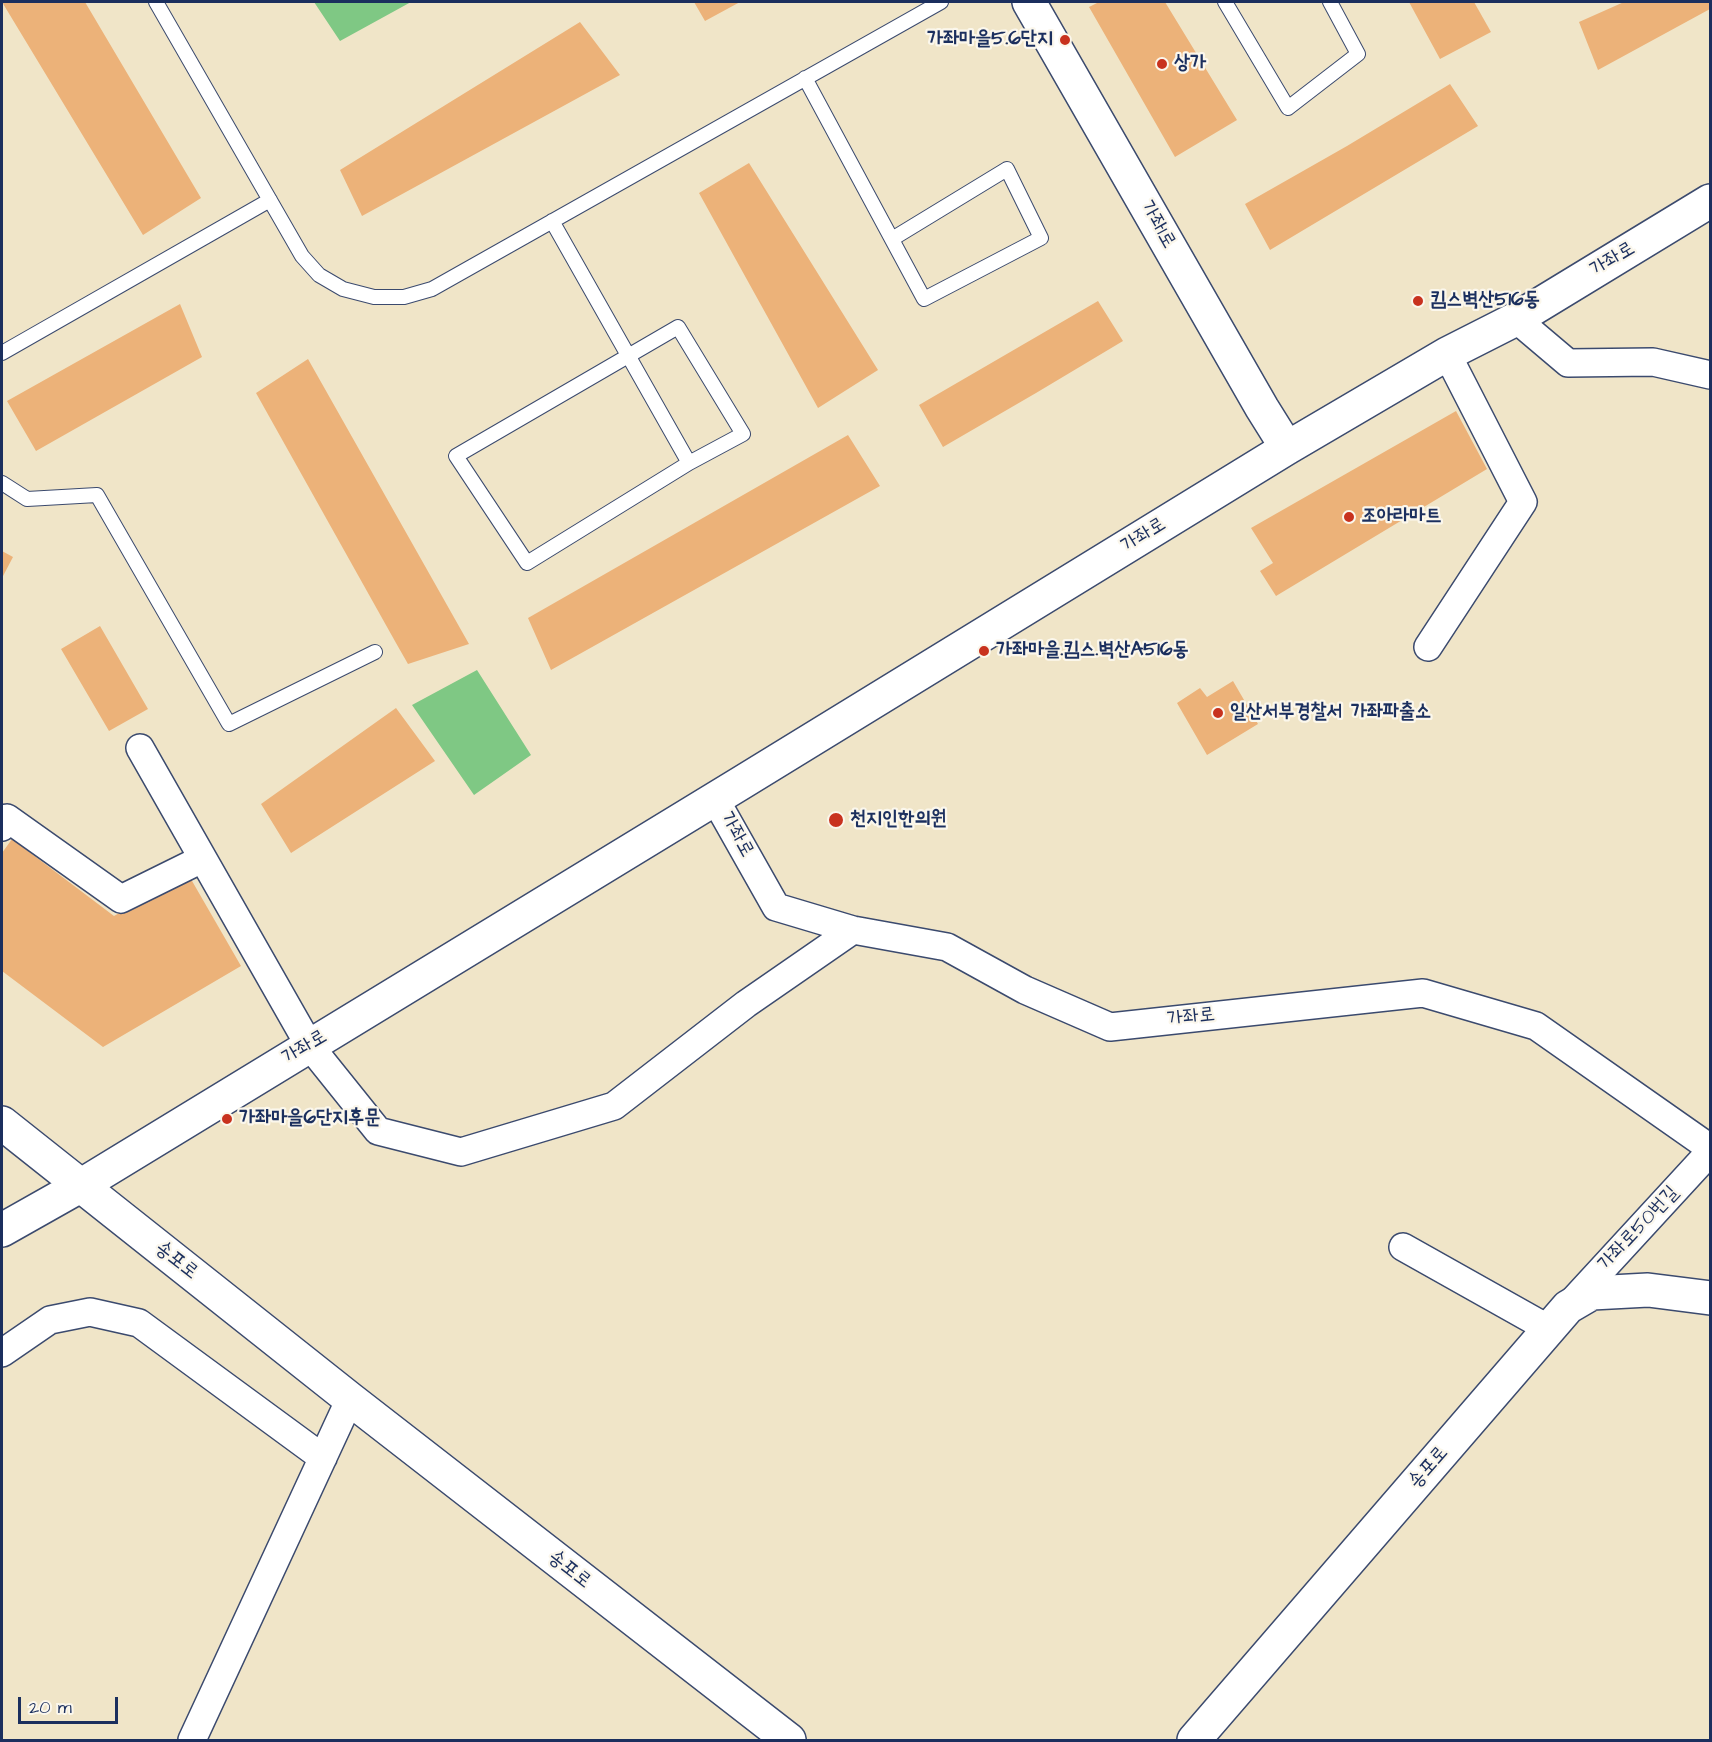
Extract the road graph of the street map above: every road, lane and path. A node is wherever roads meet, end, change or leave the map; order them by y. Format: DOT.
graph roads {
  1 [pos="156,2"];
  2 [pos="941,2"];
  3 [pos="1029,2"];
  4 [pos="1225,2"];
  5 [pos="1330,2"];
  6 [pos="805,78"];
  7 [pos="270,200"];
  8 [pos="1710,201"];
  9 [pos="552,221"];
  10 [pos="892,239"];
  11 [pos="1516,319"];
  12 [pos="2,352"];
  13 [pos="1447,354"];
  14 [pos="628,356"];
  15 [pos="1710,375"];
  16 [pos="1287,448"];
  17 [pos="689,463"];
  18 [pos="2,483"];
  19 [pos="1428,647"];
  20 [pos="375,652"];
  21 [pos="140,748"];
  22 [pos="715,799"];
  23 [pos="2,827"];
  24 [pos="202,859"];
  25 [pos="853,930"];
  26 [pos="309,1045"];
  27 [pos="2,1123"];
  28 [pos="1710,1150"];
  29 [pos="80,1186"];
  30 [pos="2,1230"];
  31 [pos="1403,1247"];
  32 [pos="1710,1298"];
  33 [pos="1559,1318"];
  34 [pos="2,1353"];
  35 [pos="350,1399"];
  36 [pos="323,1458"];
  37 [pos="192,1740"];
  38 [pos="789,1740"];
  39 [pos="1194,1740"];
  1 -- 7 [label="lane"];
  2 -- 6 [label="lane"];
  3 -- 16 [label="street, 가좌1로"];
  4 -- 5 [label="lane"];
  6 -- 9 [label="lane"];
  6 -- 10 [label="lane"];
  7 -- 9 [label="lane"];
  7 -- 12 [label="lane"];
  8 -- 11 [label="street, 가좌로"];
  9 -- 14 [label="lane"];
  10 -- 10 [label="lane"];
  11 -- 13 [label="street, 가좌로"];
  11 -- 15 [label="street"];
  13 -- 16 [label="street, 가좌로"];
  13 -- 19 [label="street"];
  14 -- 17 [label="lane"];
  14 -- 17 [label="lane"];
  14 -- 17 [label="lane"];
  16 -- 22 [label="street, 가좌로"];
  18 -- 20 [label="lane"];
  21 -- 24 [label="street"];
  22 -- 25 [label="street, 가좌로"];
  22 -- 26 [label="street, 가좌로"];
  23 -- 24 [label="street"];
  24 -- 26 [label="street"];
  25 -- 26 [label="street"];
  25 -- 28 [label="street, 가좌로"];
  26 -- 29 [label="street, 가좌로"];
  27 -- 29 [label="street, 송포로"];
  28 -- 33 [label="street, 가좌로50번길"];
  29 -- 30 [label="street, 가좌로"];
  29 -- 35 [label="street, 송포로"];
  31 -- 33 [label="street"];
  32 -- 33 [label="street, 송포로"];
  33 -- 39 [label="street, 송포로"];
  34 -- 36 [label="street"];
  35 -- 36 [label="street"];
  35 -- 38 [label="street, 송포로"];
  36 -- 37 [label="street"];
}
